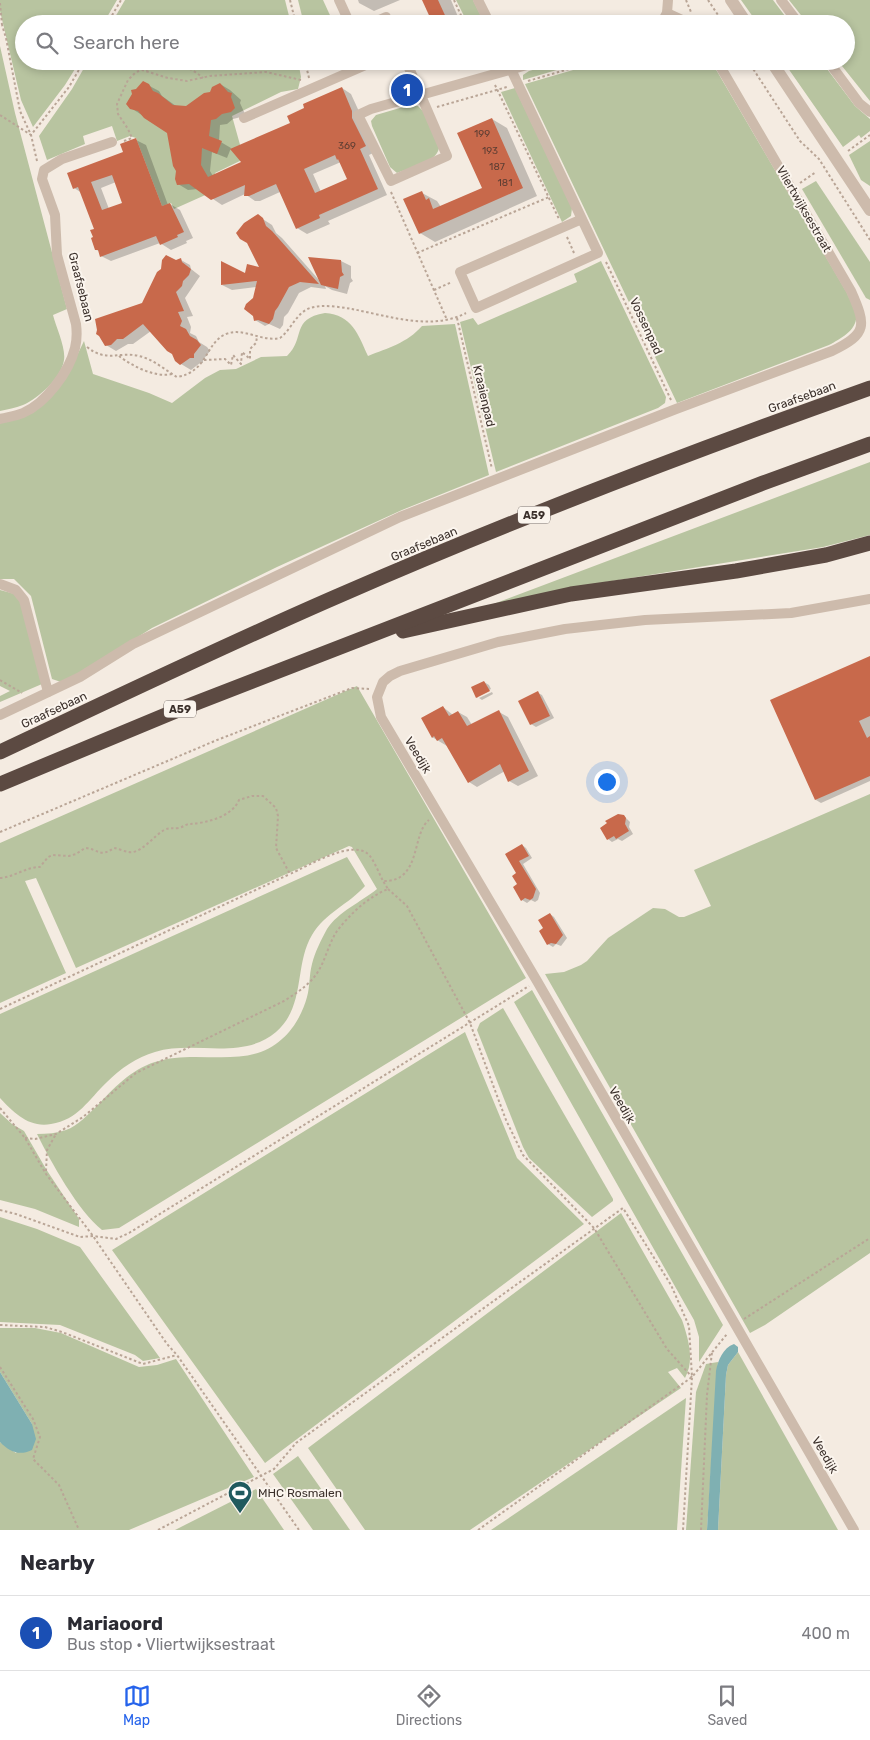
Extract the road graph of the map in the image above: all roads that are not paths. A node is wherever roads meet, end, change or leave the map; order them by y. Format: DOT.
graph roads {
  1 [pos="340,0"];
  2 [pos="478,0"];
  3 [pos="668,0"];
  4 [pos="731,0"];
  5 [pos="781,0"];
  6 [pos="667,13"];
  7 [pos="346,15"];
  8 [pos="486,15"];
  9 [pos="671,15"];
  10 [pos="741,15"];
  11 [pos="792,15"];
  12 [pos="349,70"];
  13 [pos="410,70"];
  14 [pos="495,70"];
  15 [pos="511,70"];
  16 [pos="722,70"];
  17 [pos="777,70"];
  18 [pos="835,70"];
  19 [pos="421,96"];
  20 [pos="870,112"];
  21 [pos="244,118"];
  22 [pos="112,142"];
  23 [pos="870,210"];
  24 [pos="582,219"];
  25 [pos="832,351"];
  26 [pos="870,379"];
  27 [pos="870,388"];
  28 [pos="813,408"];
  29 [pos="0,419"];
  30 [pos="870,444"];
  31 [pos="870,543"];
  32 [pos="0,584"];
  33 [pos="870,599"];
  34 [pos="362,639"];
  35 [pos="48,692"];
  36 [pos="0,715"];
  37 [pos="0,752"];
  38 [pos="0,784"];
  39 [pos="854,1530"];
  1 -- 7 [label="street"];
  2 -- 8 [label="street"];
  3 -- 6 [label="street"];
  4 -- 10 [label="street"];
  5 -- 11 [label="street"];
  6 -- 9 [label="street"];
  12 -- 21 [label="street"];
  13 -- 19 [label="street"];
  14 -- 19 [label="street"];
  15 -- 24 [label="street"];
  16 -- 25 [label="street, Vliertwijksestraat"];
  17 -- 23 [label="street"];
  18 -- 20 [label="street"];
  19 -- 19 [label="street"];
  22 -- 29 [label="street, Graafsebaan"];
  24 -- 24 [label="street"];
  25 -- 35 [label="street, Graafsebaan"];
  26 -- 28 [label="highway, A59"];
  27 -- 28 [label="highway, Graafsebaan / A59"];
  28 -- 37 [label="highway, Graafsebaan / A59"];
  30 -- 34 [label="highway, A59"];
  31 -- 34 [label="highway, A59"];
  32 -- 35 [label="street, Graafsebaan"];
  33 -- 39 [label="street, Veedijk"];
  34 -- 38 [label="highway, A59"];
  35 -- 36 [label="street, Graafsebaan"];
}
